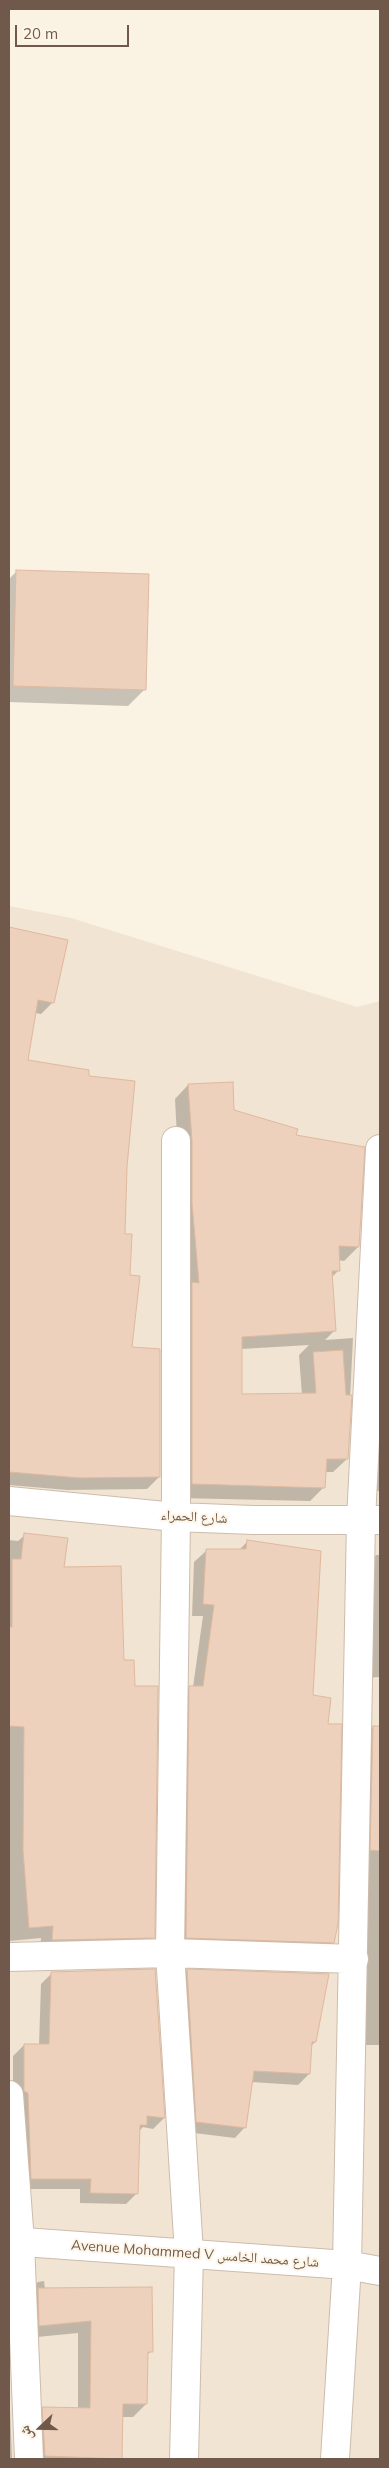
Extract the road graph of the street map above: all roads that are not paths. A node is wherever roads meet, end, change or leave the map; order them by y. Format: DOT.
graph roads {
  1 [pos="176,1141"];
  2 [pos="380,1148"];
  3 [pos="9,1501"];
  4 [pos="176,1517"];
  5 [pos="371,1520"];
  6 [pos="170,1954"];
  7 [pos="9,1957"];
  8 [pos="354,1959"];
  9 [pos="9,2094"];
  10 [pos="14,2242"];
  11 [pos="189,2253"];
  12 [pos="347,2265"];
  13 [pos="380,2271"];
  14 [pos="29,2459"];
  15 [pos="184,2459"];
  16 [pos="335,2459"];
  1 -- 4 [label="street"];
  2 -- 5 [label="street"];
  3 -- 4 [label="street, شارع الحمراء"];
  4 -- 5 [label="street, شارع الحمراء"];
  4 -- 6 [label="street"];
  5 -- 8 [label="street"];
  6 -- 7 [label="street"];
  6 -- 8 [label="street"];
  6 -- 11 [label="street"];
  8 -- 12 [label="street"];
  9 -- 10 [label="street"];
  10 -- 11 [label="street, Avenue Mohammed V شارع محمد الخامس"];
  10 -- 14 [label="street"];
  11 -- 12 [label="street, Avenue Mohammed V شارع محمد الخامس"];
  11 -- 15 [label="street"];
  12 -- 13 [label="street, Avenue Mohammed V شارع محمد الخامس"];
  12 -- 16 [label="street"];
}
